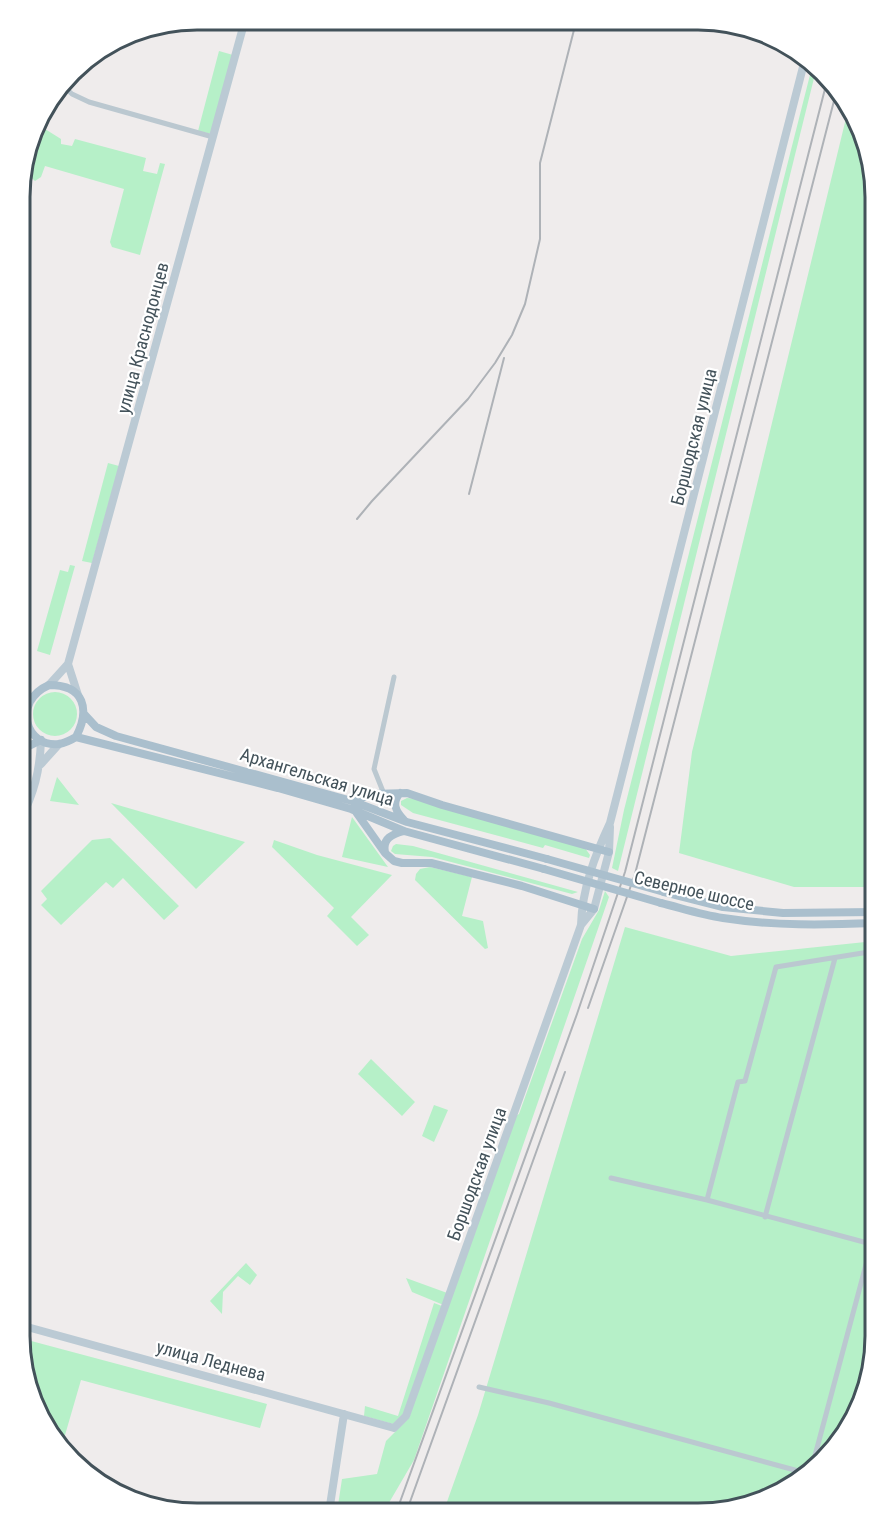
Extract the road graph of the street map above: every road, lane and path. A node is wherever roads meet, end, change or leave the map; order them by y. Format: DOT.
graph roads {
  1 [pos="242,30"];
  2 [pos="803,67"];
  3 [pos="68,91"];
  4 [pos="213,137"];
  5 [pos="68,664"];
  6 [pos="394,677"];
  7 [pos="50,685"];
  8 [pos="79,697"];
  9 [pos="31,698"];
  10 [pos="84,714"];
  11 [pos="30,729"];
  12 [pos="76,737"];
  13 [pos="41,741"];
  14 [pos="59,744"];
  15 [pos="30,745"];
  16 [pos="40,765"];
  17 [pos="384,794"];
  18 [pos="400,794"];
  19 [pos="30,799"];
  20 [pos="352,805"];
  21 [pos="610,823"];
  22 [pos="406,826"];
  23 [pos="597,849"];
  24 [pos="609,852"];
  25 [pos="385,853"];
  26 [pos="547,859"];
  27 [pos="544,869"];
  28 [pos="582,905"];
  29 [pos="594,909"];
  30 [pos="865,912"];
  31 [pos="865,923"];
  32 [pos="581,925"];
  33 [pos="865,953"];
  34 [pos="835,958"];
  35 [pos="611,1178"];
  36 [pos="707,1200"];
  37 [pos="765,1217"];
  38 [pos="865,1242"];
  39 [pos="865,1273"];
  40 [pos="30,1328"];
  41 [pos="479,1387"];
  42 [pos="344,1414"];
  43 [pos="394,1428"];
  44 [pos="816,1454"];
  45 [pos="797,1471"];
  46 [pos="330,1503"];
  1 -- 4 [label="street, улица Краснодонцев"];
  2 -- 21 [label="street, Боршодская улица"];
  3 -- 4 [label="street"];
  4 -- 5 [label="street, улица Краснодонцев"];
  5 -- 7 [label="street, улица Краснодонцев"];
  5 -- 8 [label="street"];
  6 -- 17 [label="street"];
  7 -- 8 [label="main road"];
  7 -- 9 [label="main road"];
  8 -- 10 [label="main road"];
  10 -- 12 [label="main road"];
  10 -- 20 [label="main road, Архангельская улица"];
  11 -- 13 [label="main road"];
  12 -- 14 [label="main road"];
  12 -- 20 [label="main road, Архангельская улица"];
  13 -- 14 [label="main road"];
  13 -- 15 [label="main road"];
  13 -- 16 [label="street"];
  14 -- 16 [label="street"];
  16 -- 19 [label="street"];
  17 -- 18 [label="main road"];
  17 -- 20 [label="main road"];
  18 -- 22 [label="main road"];
  18 -- 23 [label="main road"];
  20 -- 22 [label="main road, Архангельская улица"];
  20 -- 25 [label="main road"];
  21 -- 23 [label="street, Боршодская улица"];
  21 -- 24 [label="street, Боршодская улица"];
  22 -- 25 [label="main road"];
  22 -- 26 [label="main road, Архангельская улица"];
  22 -- 27 [label="main road, Архангельская улица"];
  23 -- 24 [label="main road"];
  23 -- 28 [label="street, Боршодская улица"];
  24 -- 29 [label="street, Боршодская улица"];
  25 -- 28 [label="main road"];
  26 -- 30 [label="main road, Северное шоссе, bridge"];
  27 -- 31 [label="main road, Северное шоссе, bridge"];
  28 -- 29 [label="main road"];
  28 -- 32 [label="street, Боршодская улица"];
  29 -- 32 [label="street, Боршодская улица"];
  32 -- 43 [label="street, Боршодская улица"];
  33 -- 34 [label="street"];
  34 -- 36 [label="street"];
  34 -- 37 [label="street"];
  35 -- 36 [label="street"];
  36 -- 37 [label="street"];
  37 -- 38 [label="street"];
  39 -- 44 [label="street"];
  40 -- 42 [label="street, улица Леднева"];
  41 -- 45 [label="street"];
  42 -- 43 [label="street, улица Леднева"];
  42 -- 46 [label="street"];
}
